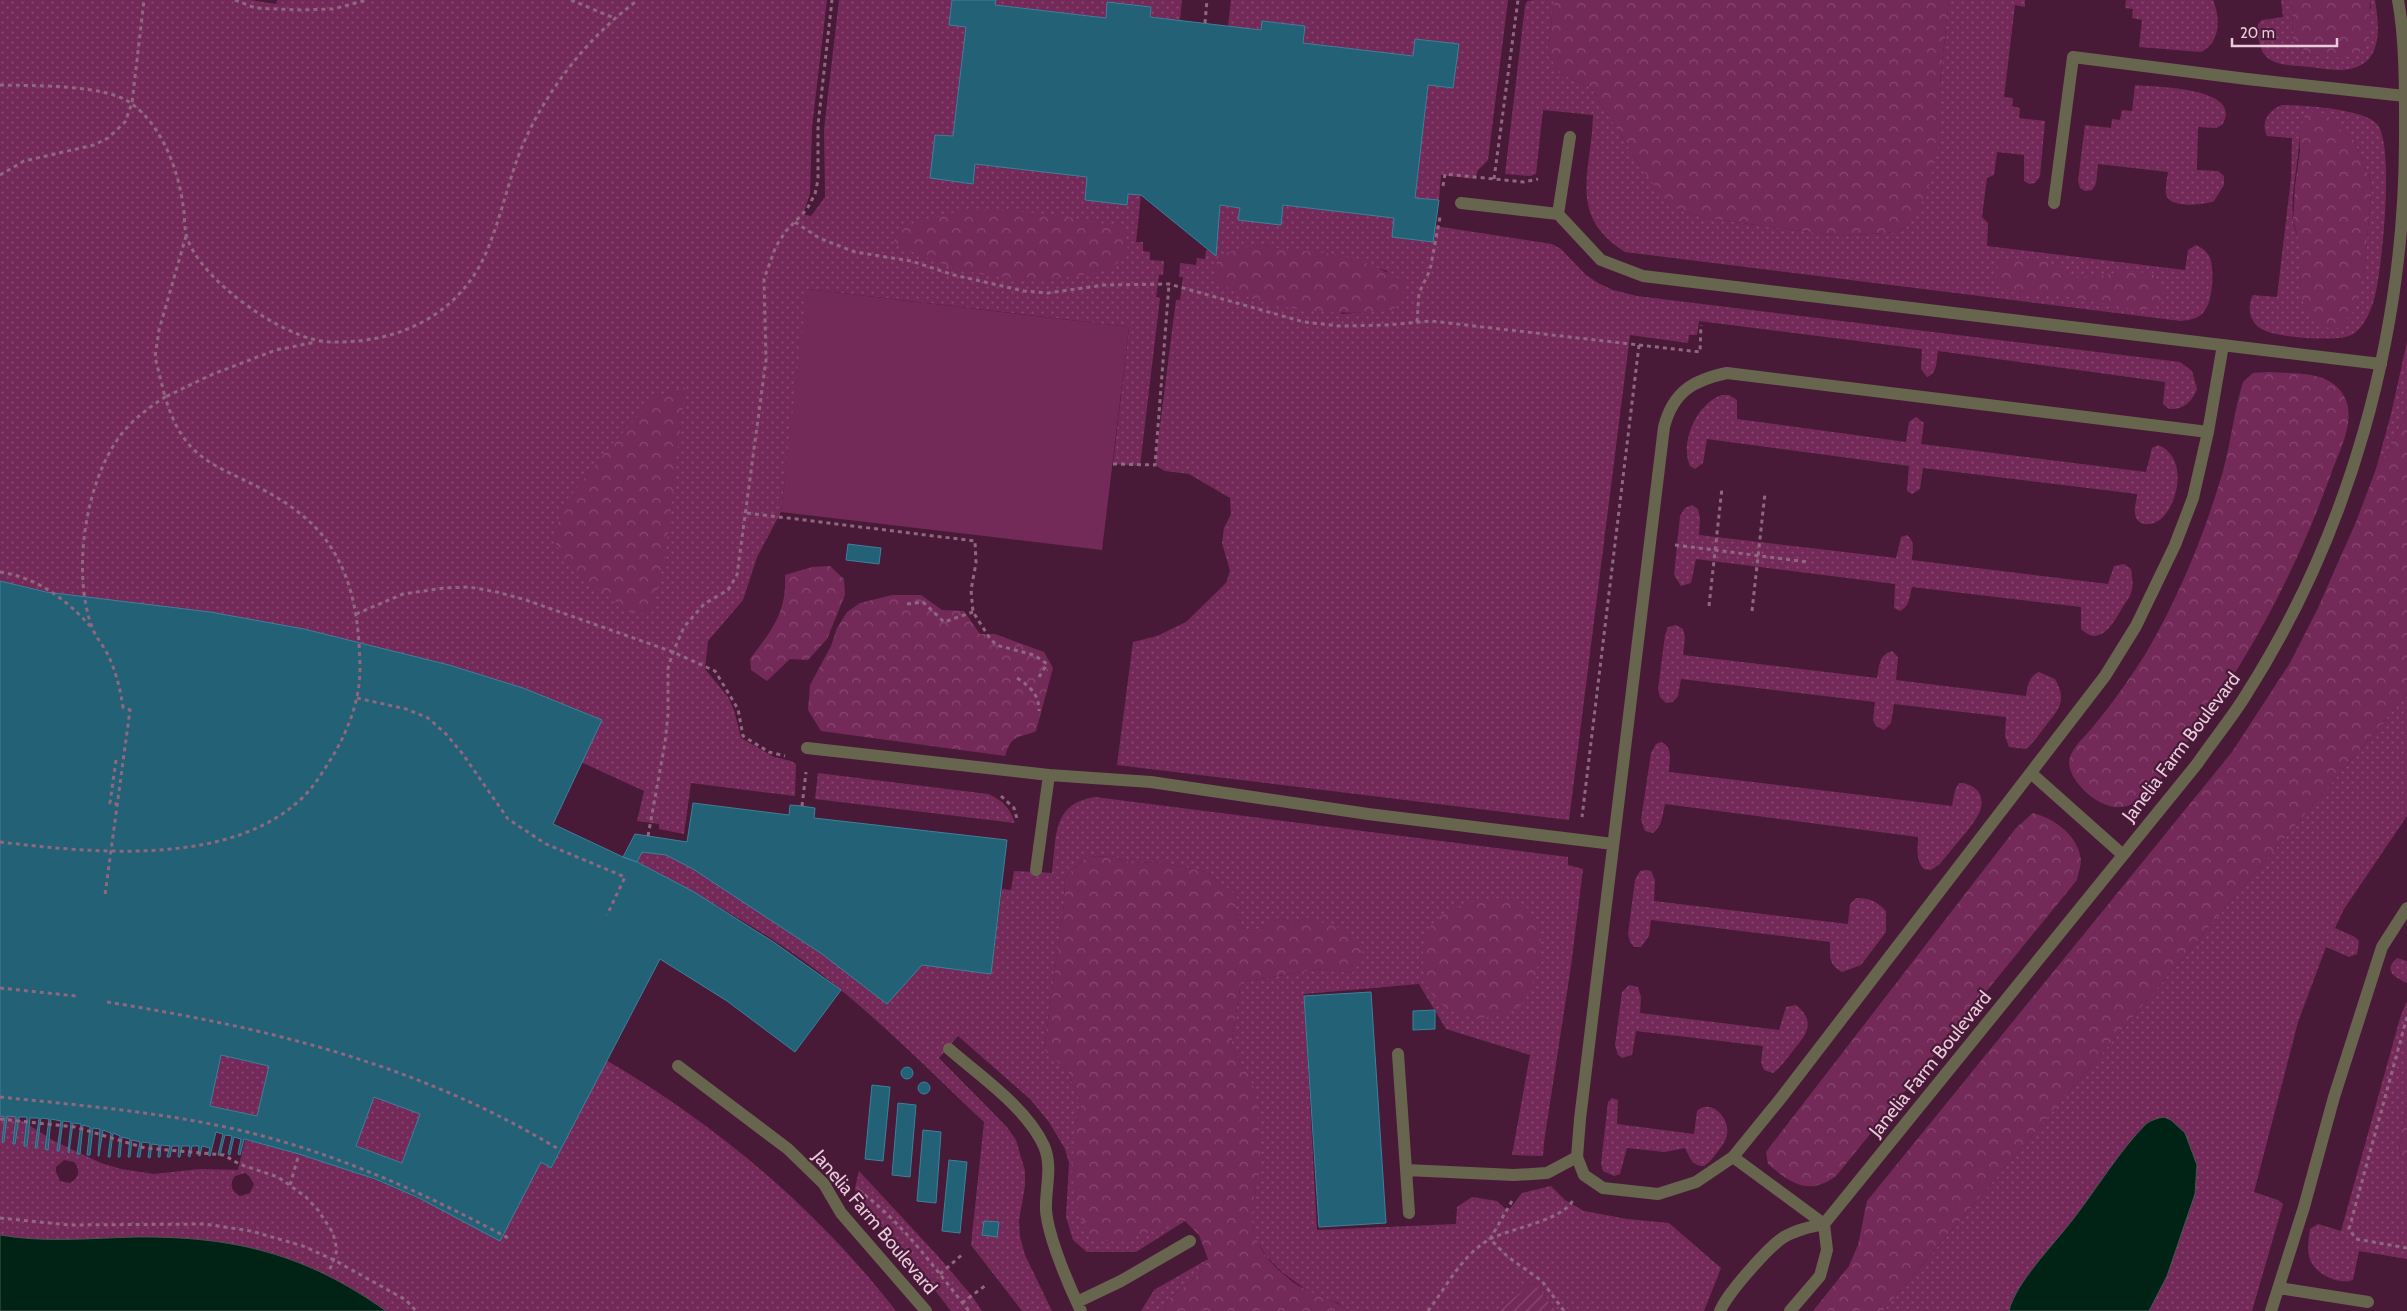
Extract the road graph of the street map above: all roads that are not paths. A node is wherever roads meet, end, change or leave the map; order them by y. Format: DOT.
graph roads {
  1 [pos="2398,0"];
  2 [pos="2405,96"];
  3 [pos="1570,138"];
  4 [pos="1461,203"];
  5 [pos="2054,203"];
  6 [pos="1558,214"];
  7 [pos="2223,345"];
  8 [pos="2381,364"];
  9 [pos="2208,432"];
  10 [pos="807,748"];
  11 [pos="2032,774"];
  12 [pos="1049,775"];
  13 [pos="1613,844"];
  14 [pos="2123,855"];
  15 [pos="1036,870"];
  16 [pos="2407,908"];
  17 [pos="948,1049"];
  18 [pos="1398,1054"];
  19 [pos="678,1066"];
  20 [pos="1733,1157"];
  21 [pos="1577,1158"];
  22 [pos="1406,1170"];
  23 [pos="1409,1212"];
  24 [pos="1824,1224"];
  25 [pos="1190,1241"];
  26 [pos="2279,1288"];
  27 [pos="2368,1302"];
  28 [pos="1079,1306"];
  29 [pos="926,1311"];
  30 [pos="1720,1311"];
  31 [pos="1790,1311"];
  32 [pos="2271,1311"];
  1 -- 2 [label="street, Janelia Farm Boulevard"];
  2 -- 5 [label="street"];
  2 -- 8 [label="street, Janelia Farm Boulevard"];
  3 -- 6 [label="street"];
  4 -- 6 [label="street"];
  6 -- 7 [label="street"];
  7 -- 8 [label="street"];
  7 -- 9 [label="street"];
  8 -- 14 [label="street, Janelia Farm Boulevard"];
  9 -- 11 [label="street"];
  9 -- 13 [label="street"];
  10 -- 12 [label="street"];
  11 -- 14 [label="street"];
  11 -- 20 [label="street"];
  12 -- 13 [label="street"];
  12 -- 15 [label="street"];
  13 -- 21 [label="street"];
  14 -- 24 [label="street, Janelia Farm Boulevard"];
  16 -- 26 [label="street"];
  17 -- 28 [label="street"];
  18 -- 22 [label="street"];
  19 -- 29 [label="street, Janelia Farm Boulevard"];
  20 -- 21 [label="street"];
  20 -- 24 [label="street"];
  21 -- 22 [label="street"];
  22 -- 23 [label="street"];
  24 -- 30 [label="street"];
  24 -- 31 [label="street"];
  25 -- 28 [label="street"];
  26 -- 27 [label="street"];
  26 -- 32 [label="street"];
}
